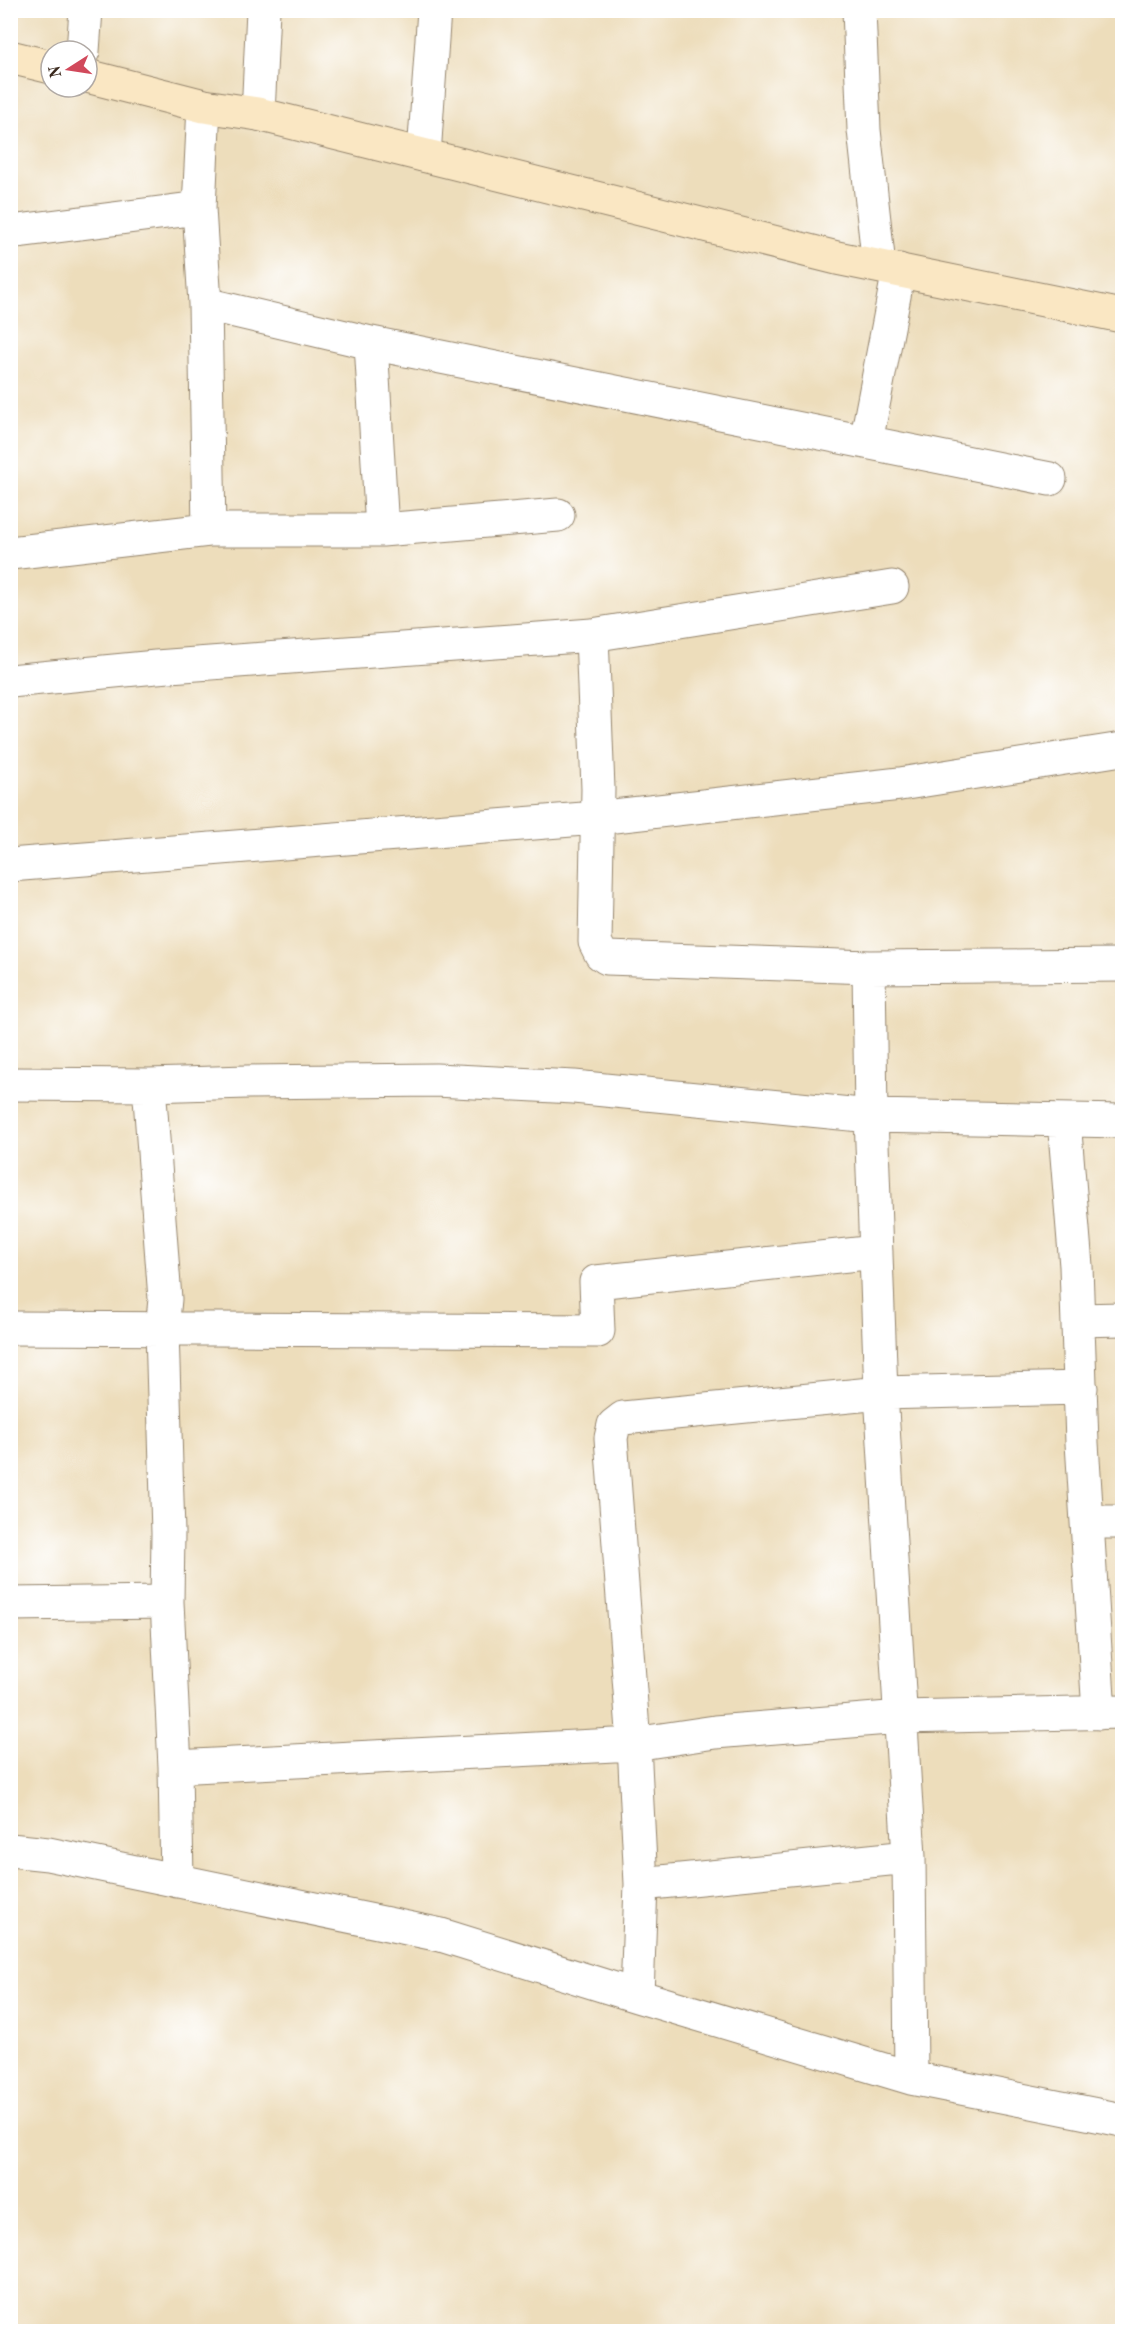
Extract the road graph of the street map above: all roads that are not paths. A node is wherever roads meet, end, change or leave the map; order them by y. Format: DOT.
graph roads {
  1 [pos="86,10"];
  2 [pos="263,10"];
  3 [pos="434,10"];
  4 [pos="859,10"];
  5 [pos="84,39"];
  6 [pos="10,57"];
  7 [pos="39,64"];
  8 [pos="99,79"];
  9 [pos="204,106"];
  10 [pos="258,114"];
  11 [pos="424,155"];
  12 [pos="199,208"];
  13 [pos="10,232"];
  14 [pos="889,268"];
  15 [pos="205,304"];
  16 [pos="1122,316"];
  17 [pos="371,343"];
  18 [pos="866,442"];
  19 [pos="1050,479"];
  20 [pos="558,515"];
  21 [pos="209,530"];
  22 [pos="382,530"];
  23 [pos="10,553"];
  24 [pos="892,587"];
  25 [pos="592,635"];
  26 [pos="10,681"];
  27 [pos="1122,749"];
  28 [pos="596,818"];
  29 [pos="10,865"];
  30 [pos="1122,966"];
  31 [pos="869,968"];
  32 [pos="10,1084"];
  33 [pos="149,1085"];
  34 [pos="871,1116"];
  35 [pos="1064,1120"];
  36 [pos="1122,1122"];
  37 [pos="876,1252"];
  38 [pos="1078,1320"];
  39 [pos="1122,1320"];
  40 [pos="10,1328"];
  41 [pos="162,1330"];
  42 [pos="1081,1389"];
  43 [pos="881,1393"];
  44 [pos="1087,1522"];
  45 [pos="1122,1522"];
  46 [pos="167,1602"];
  47 [pos="10,1604"];
  48 [pos="1111,1712"];
  49 [pos="901,1717"];
  50 [pos="634,1744"];
  51 [pos="175,1767"];
  52 [pos="10,1850"];
  53 [pos="909,1857"];
  54 [pos="177,1881"];
  55 [pos="641,1884"];
  56 [pos="637,1996"];
  57 [pos="911,2078"];
  58 [pos="1122,2121"];
  1 -- 5 [label="street"];
  2 -- 10 [label="street"];
  3 -- 11 [label="street"];
  4 -- 14 [label="street"];
  6 -- 7 [label="street"];
  8 -- 9 [label="street"];
  9 -- 10 [label="street"];
  9 -- 12 [label="street"];
  10 -- 11 [label="street"];
  11 -- 14 [label="street"];
  12 -- 13 [label="street"];
  12 -- 15 [label="street"];
  14 -- 16 [label="street"];
  14 -- 18 [label="street"];
  15 -- 17 [label="street"];
  15 -- 21 [label="street"];
  17 -- 18 [label="street"];
  17 -- 22 [label="street"];
  18 -- 19 [label="street"];
  20 -- 22 [label="street"];
  21 -- 22 [label="street"];
  21 -- 23 [label="street"];
  24 -- 25 [label="street"];
  25 -- 26 [label="street"];
  25 -- 28 [label="street"];
  27 -- 28 [label="street"];
  28 -- 29 [label="street"];
  28 -- 31 [label="street"];
  30 -- 31 [label="street"];
  31 -- 34 [label="street"];
  32 -- 33 [label="street"];
  33 -- 34 [label="street"];
  33 -- 41 [label="street"];
  34 -- 35 [label="street"];
  34 -- 37 [label="street"];
  35 -- 36 [label="street"];
  35 -- 38 [label="street"];
  37 -- 41 [label="street"];
  37 -- 43 [label="street"];
  38 -- 39 [label="street"];
  38 -- 42 [label="street"];
  40 -- 41 [label="street"];
  41 -- 46 [label="street"];
  42 -- 43 [label="street"];
  42 -- 44 [label="street"];
  43 -- 49 [label="street"];
  43 -- 50 [label="street"];
  44 -- 45 [label="street"];
  44 -- 48 [label="street"];
  46 -- 47 [label="street"];
  46 -- 51 [label="street"];
  48 -- 49 [label="street"];
  49 -- 50 [label="street"];
  49 -- 53 [label="street"];
  50 -- 51 [label="street"];
  50 -- 55 [label="street"];
  51 -- 54 [label="street"];
  52 -- 54 [label="street"];
  53 -- 55 [label="street"];
  53 -- 57 [label="street"];
  54 -- 56 [label="street"];
  55 -- 56 [label="street"];
  56 -- 57 [label="street"];
  57 -- 58 [label="street"];
}
